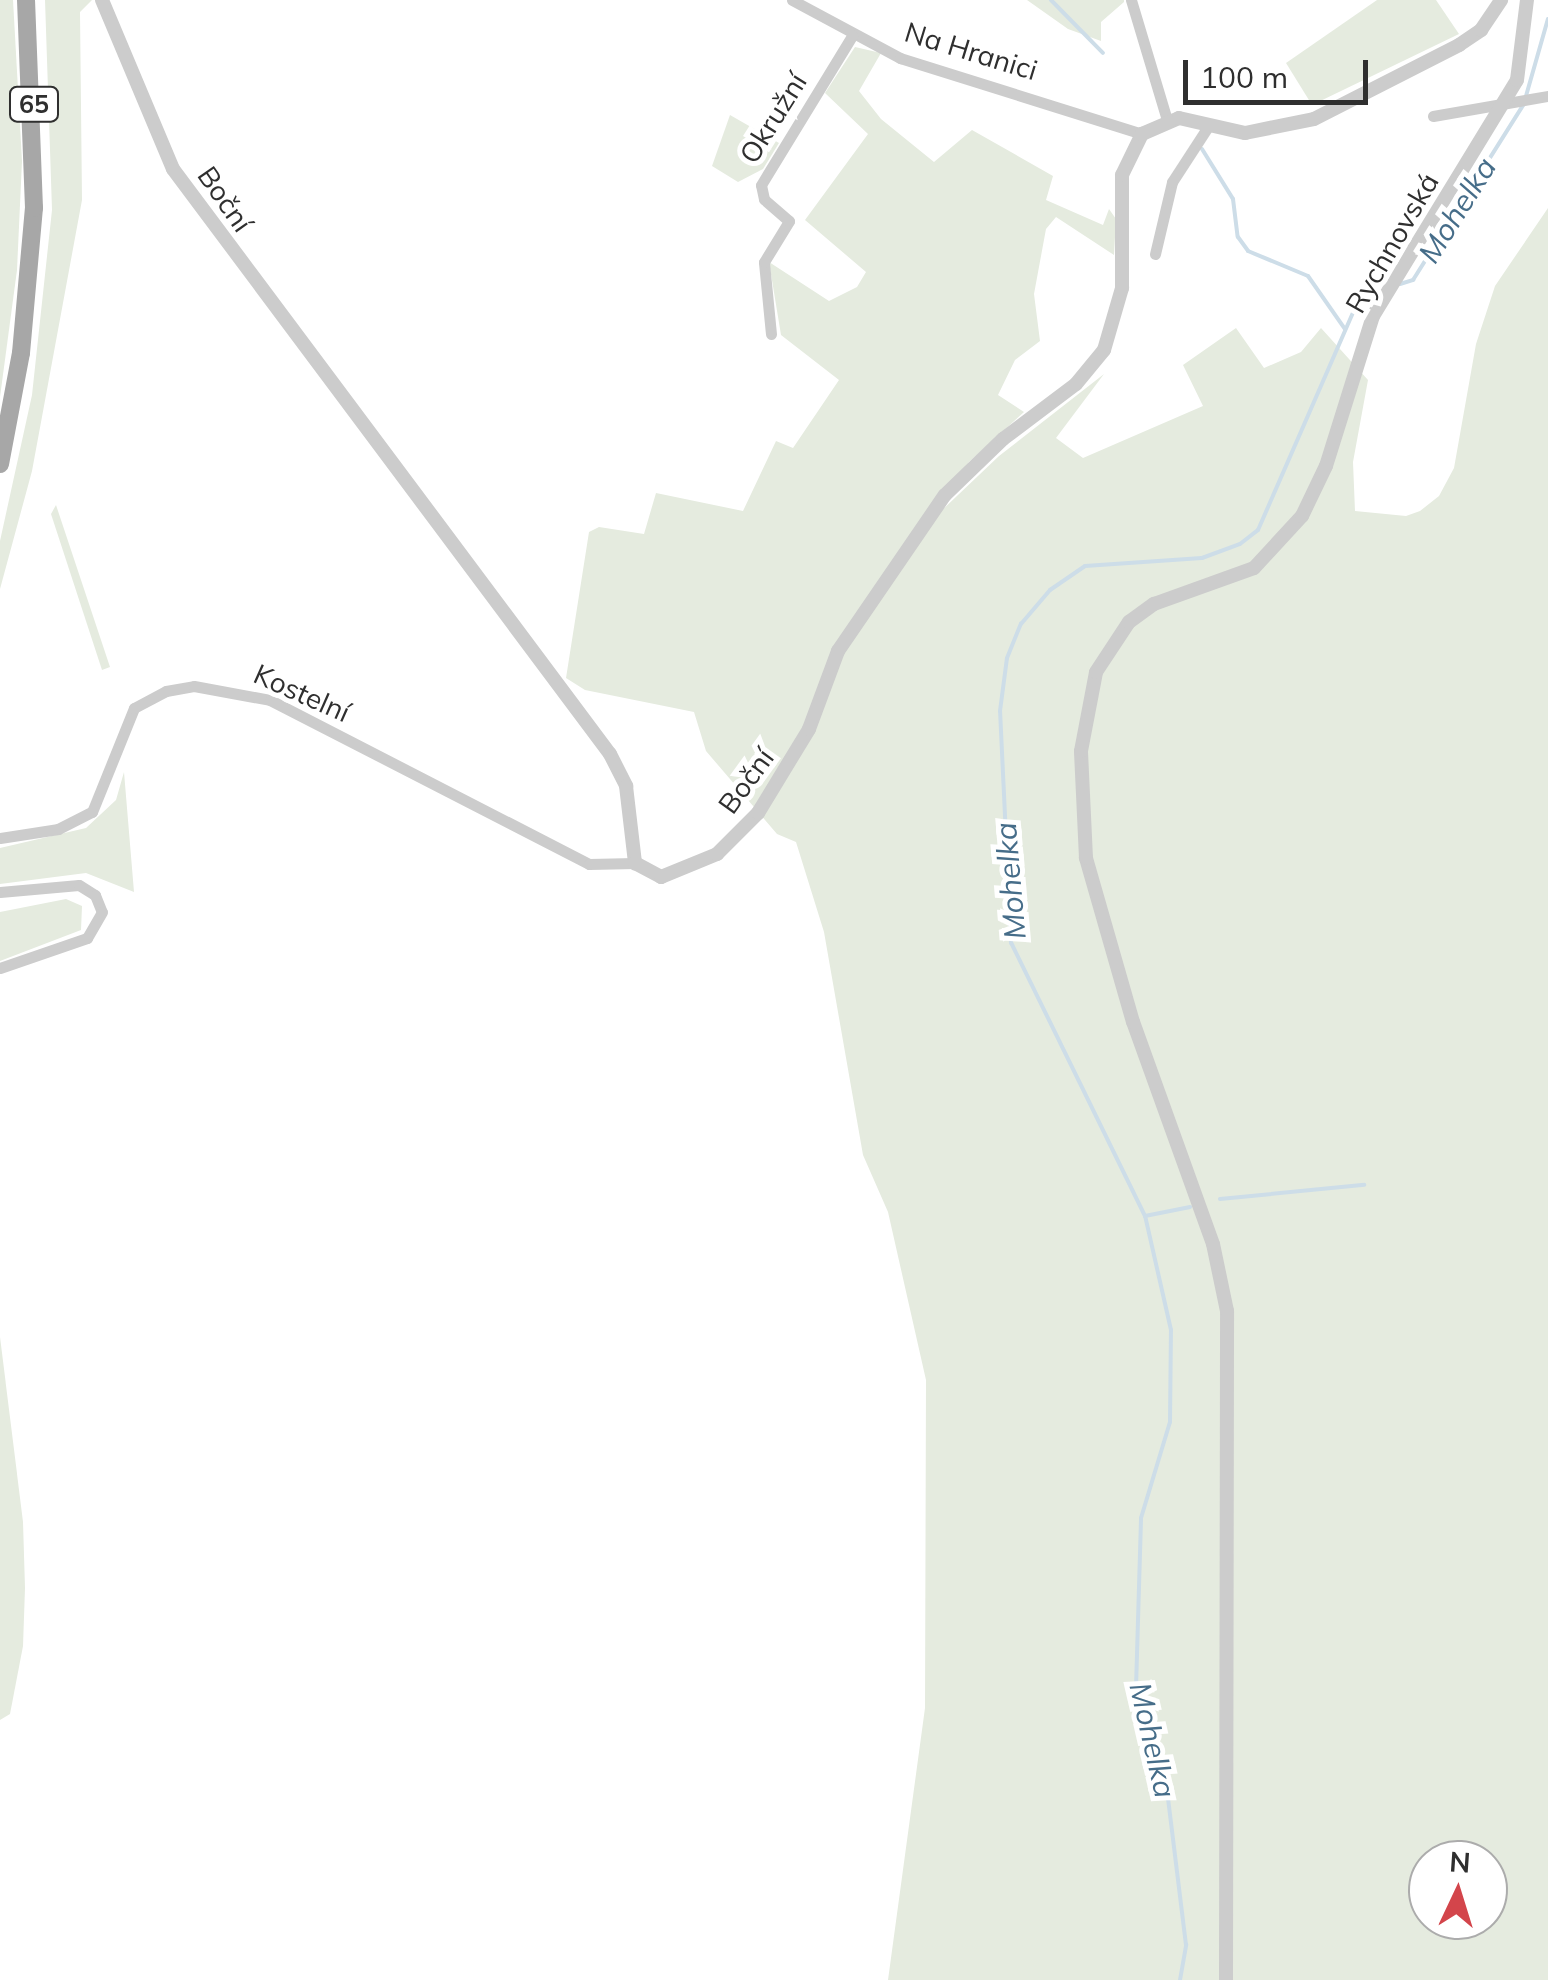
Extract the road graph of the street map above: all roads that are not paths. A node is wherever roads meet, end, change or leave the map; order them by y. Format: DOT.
graph roads {
  1 [pos="26,0"];
  2 [pos="102,0"];
  3 [pos="792,0"];
  4 [pos="1131,0"];
  5 [pos="1501,0"];
  6 [pos="1527,0"];
  7 [pos="852,36"];
  8 [pos="1548,96"];
  9 [pos="1518,101"];
  10 [pos="1433,116"];
  11 [pos="1168,120"];
  12 [pos="1209,125"];
  13 [pos="1142,134"];
  14 [pos="1155,254"];
  15 [pos="771,334"];
  16 [pos="0,464"];
  17 [pos="0,838"];
  18 [pos="634,863"];
  19 [pos="0,892"];
  20 [pos="0,968"];
  21 [pos="1226,1980"];
  1 -- 16 [label="main road, 65"];
  2 -- 18 [label="street, Boční"];
  3 -- 7 [label="street, Na Hranici"];
  4 -- 11 [label="street"];
  5 -- 12 [label="street"];
  6 -- 9 [label="street, Rychnovská"];
  7 -- 13 [label="street, Na Hranici"];
  7 -- 15 [label="street, Okružní"];
  8 -- 9 [label="street"];
  9 -- 10 [label="street"];
  9 -- 21 [label="street, Rychnovská"];
  11 -- 12 [label="street"];
  11 -- 13 [label="street"];
  12 -- 14 [label="street"];
  13 -- 18 [label="street, Boční"];
  17 -- 18 [label="street, Kostelní"];
  19 -- 20 [label="street"];
}
